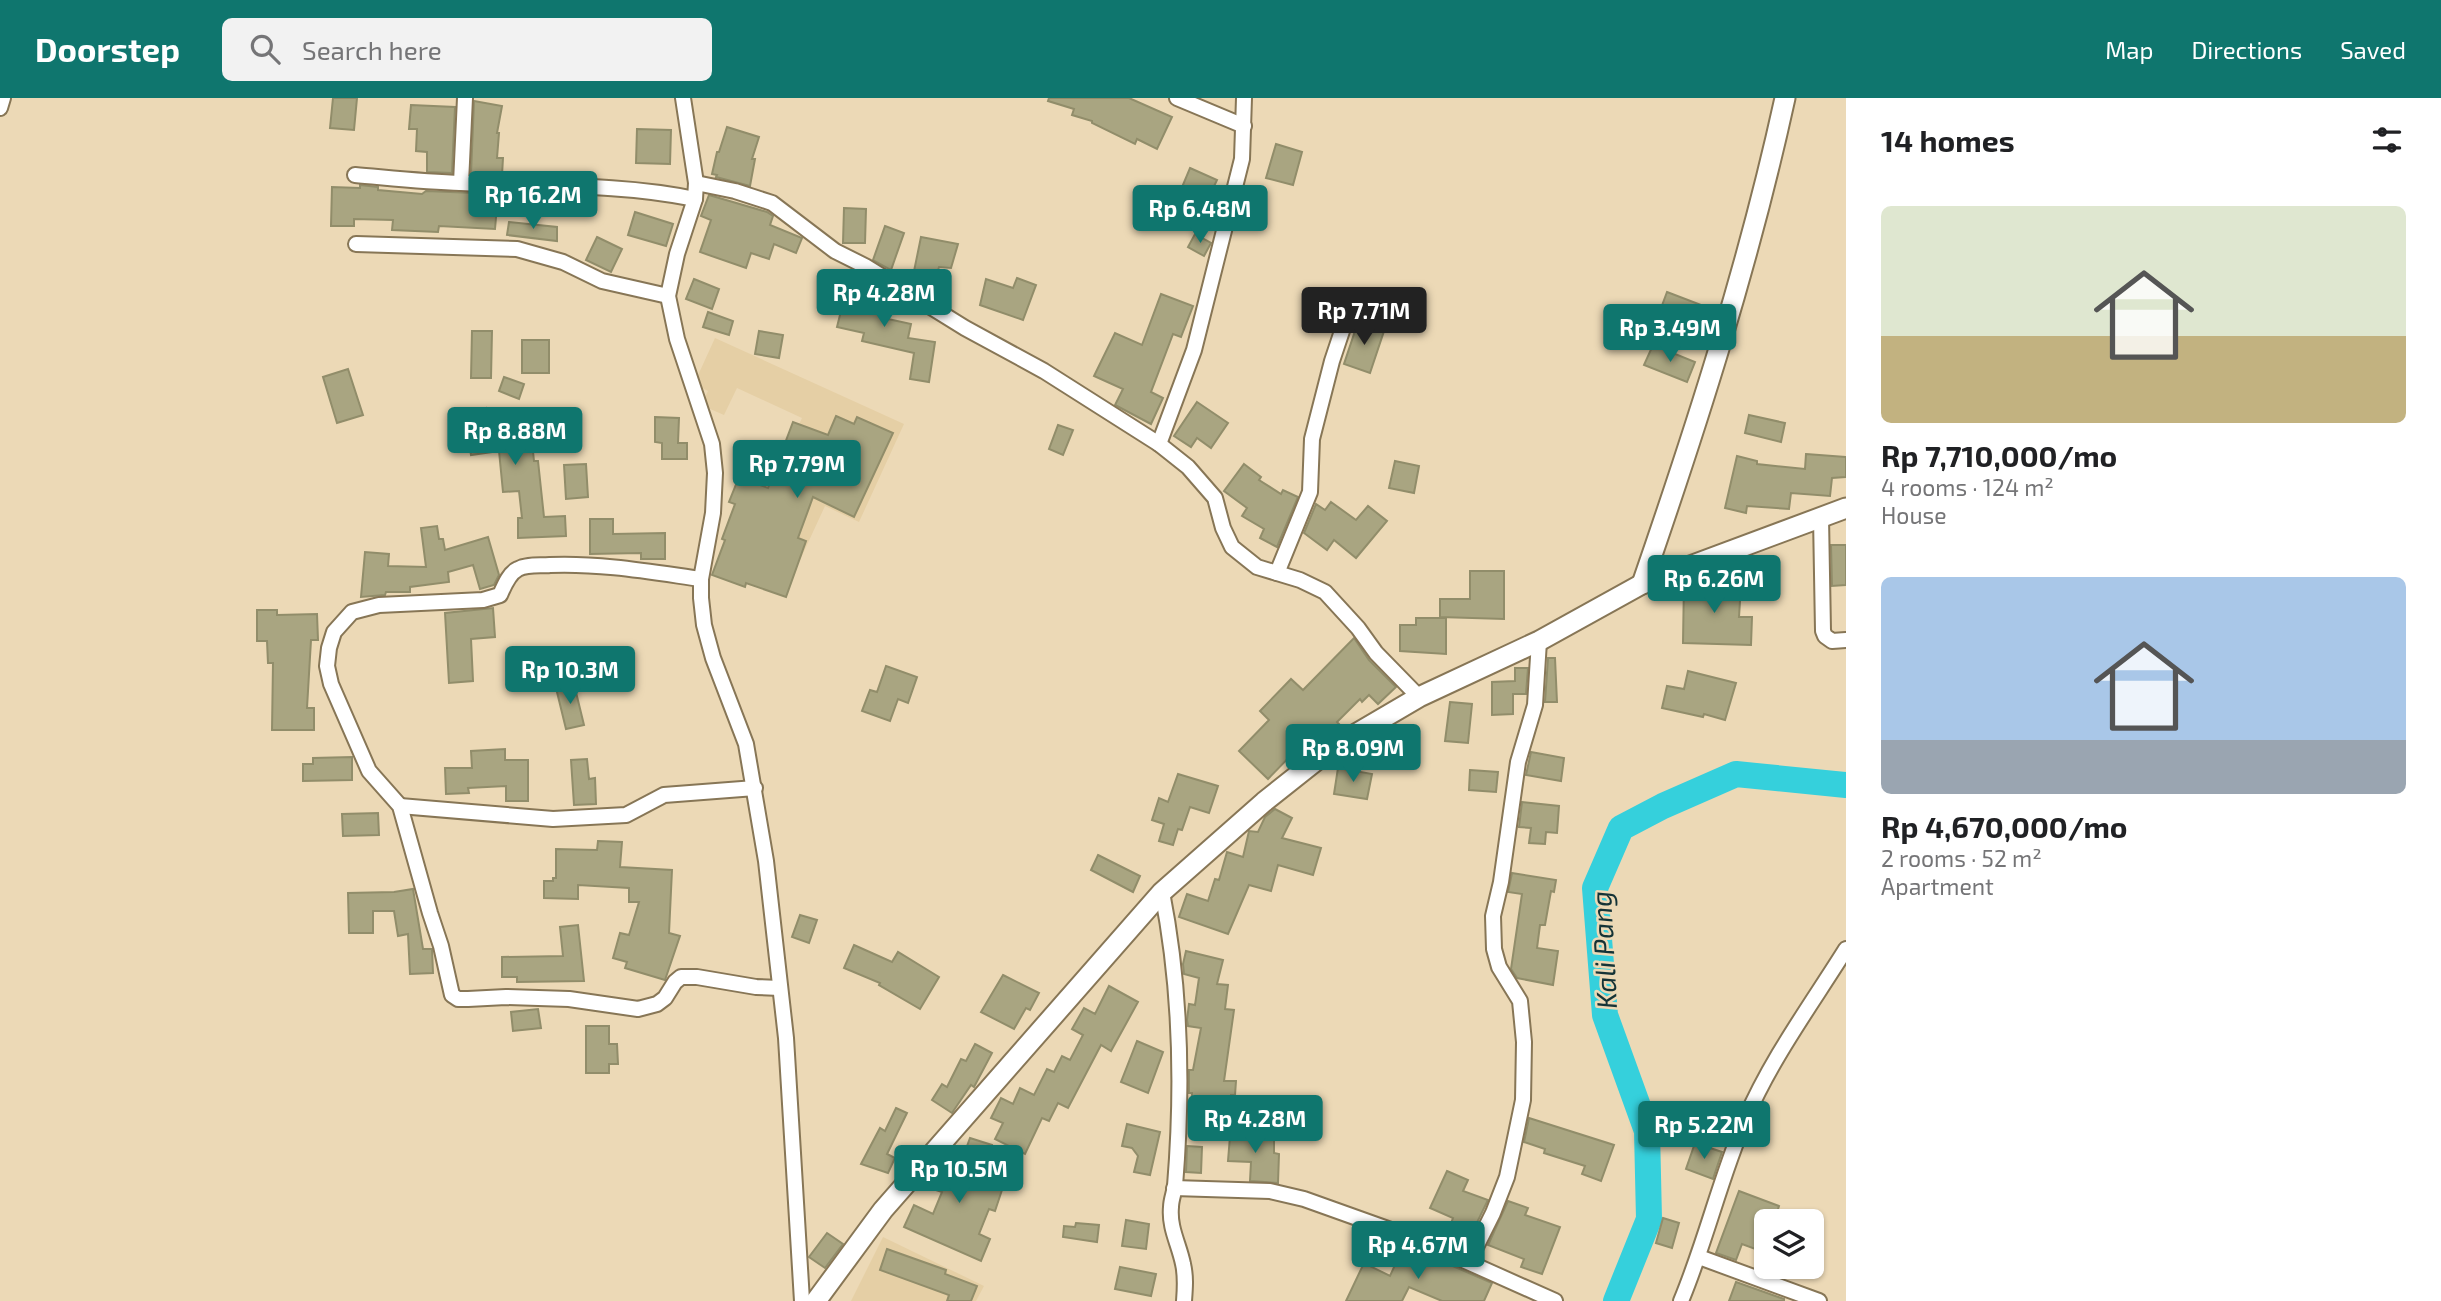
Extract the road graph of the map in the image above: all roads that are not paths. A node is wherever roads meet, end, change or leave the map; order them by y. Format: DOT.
graph roads {
  1 [pos="3,98"];
  2 [pos="465,98"];
  3 [pos="683,98"];
  4 [pos="1177,98"];
  5 [pos="1244,98"];
  6 [pos="1785,98"];
  7 [pos="0,108"];
  8 [pos="1244,126"];
  9 [pos="355,175"];
  10 [pos="461,183"];
  11 [pos="696,183"];
  12 [pos="695,199"];
  13 [pos="356,243"];
  14 [pos="668,296"];
  15 [pos="1353,298"];
  16 [pos="1159,444"];
  17 [pos="1846,508"];
  18 [pos="1821,517"];
  19 [pos="1277,573"];
  20 [pos="701,579"];
  21 [pos="1642,584"];
  22 [pos="1846,640"];
  23 [pos="1539,641"];
  24 [pos="1419,697"];
  25 [pos="755,788"];
  26 [pos="400,806"];
  27 [pos="1162,892"];
  28 [pos="1846,949"];
  29 [pos="780,988"];
  30 [pos="1174,1188"];
  31 [pos="1699,1257"];
  32 [pos="1469,1261"];
  33 [pos="803,1301"];
  34 [pos="816,1301"];
  35 [pos="1184,1301"];
  36 [pos="1555,1301"];
  37 [pos="1681,1301"];
  38 [pos="1819,1301"];
  1 -- 7 [label="street"];
  2 -- 10 [label="street"];
  3 -- 11 [label="street"];
  4 -- 8 [label="street"];
  5 -- 8 [label="street"];
  6 -- 21 [label="street"];
  8 -- 16 [label="street"];
  9 -- 10 [label="street"];
  10 -- 12 [label="street"];
  11 -- 12 [label="street"];
  11 -- 16 [label="street"];
  12 -- 14 [label="street"];
  13 -- 14 [label="street"];
  14 -- 20 [label="street"];
  15 -- 19 [label="street"];
  16 -- 19 [label="street"];
  17 -- 18 [label="street"];
  18 -- 21 [label="street"];
  18 -- 22 [label="street"];
  19 -- 24 [label="street"];
  20 -- 25 [label="street"];
  20 -- 26 [label="street"];
  21 -- 23 [label="street"];
  23 -- 24 [label="street"];
  23 -- 32 [label="street"];
  24 -- 27 [label="street"];
  25 -- 26 [label="street"];
  25 -- 29 [label="street"];
  26 -- 29 [label="street"];
  27 -- 30 [label="street"];
  27 -- 34 [label="street"];
  28 -- 31 [label="street"];
  29 -- 33 [label="street"];
  30 -- 32 [label="street"];
  30 -- 35 [label="street"];
  31 -- 37 [label="street"];
  31 -- 38 [label="street"];
  32 -- 36 [label="street"];
}
